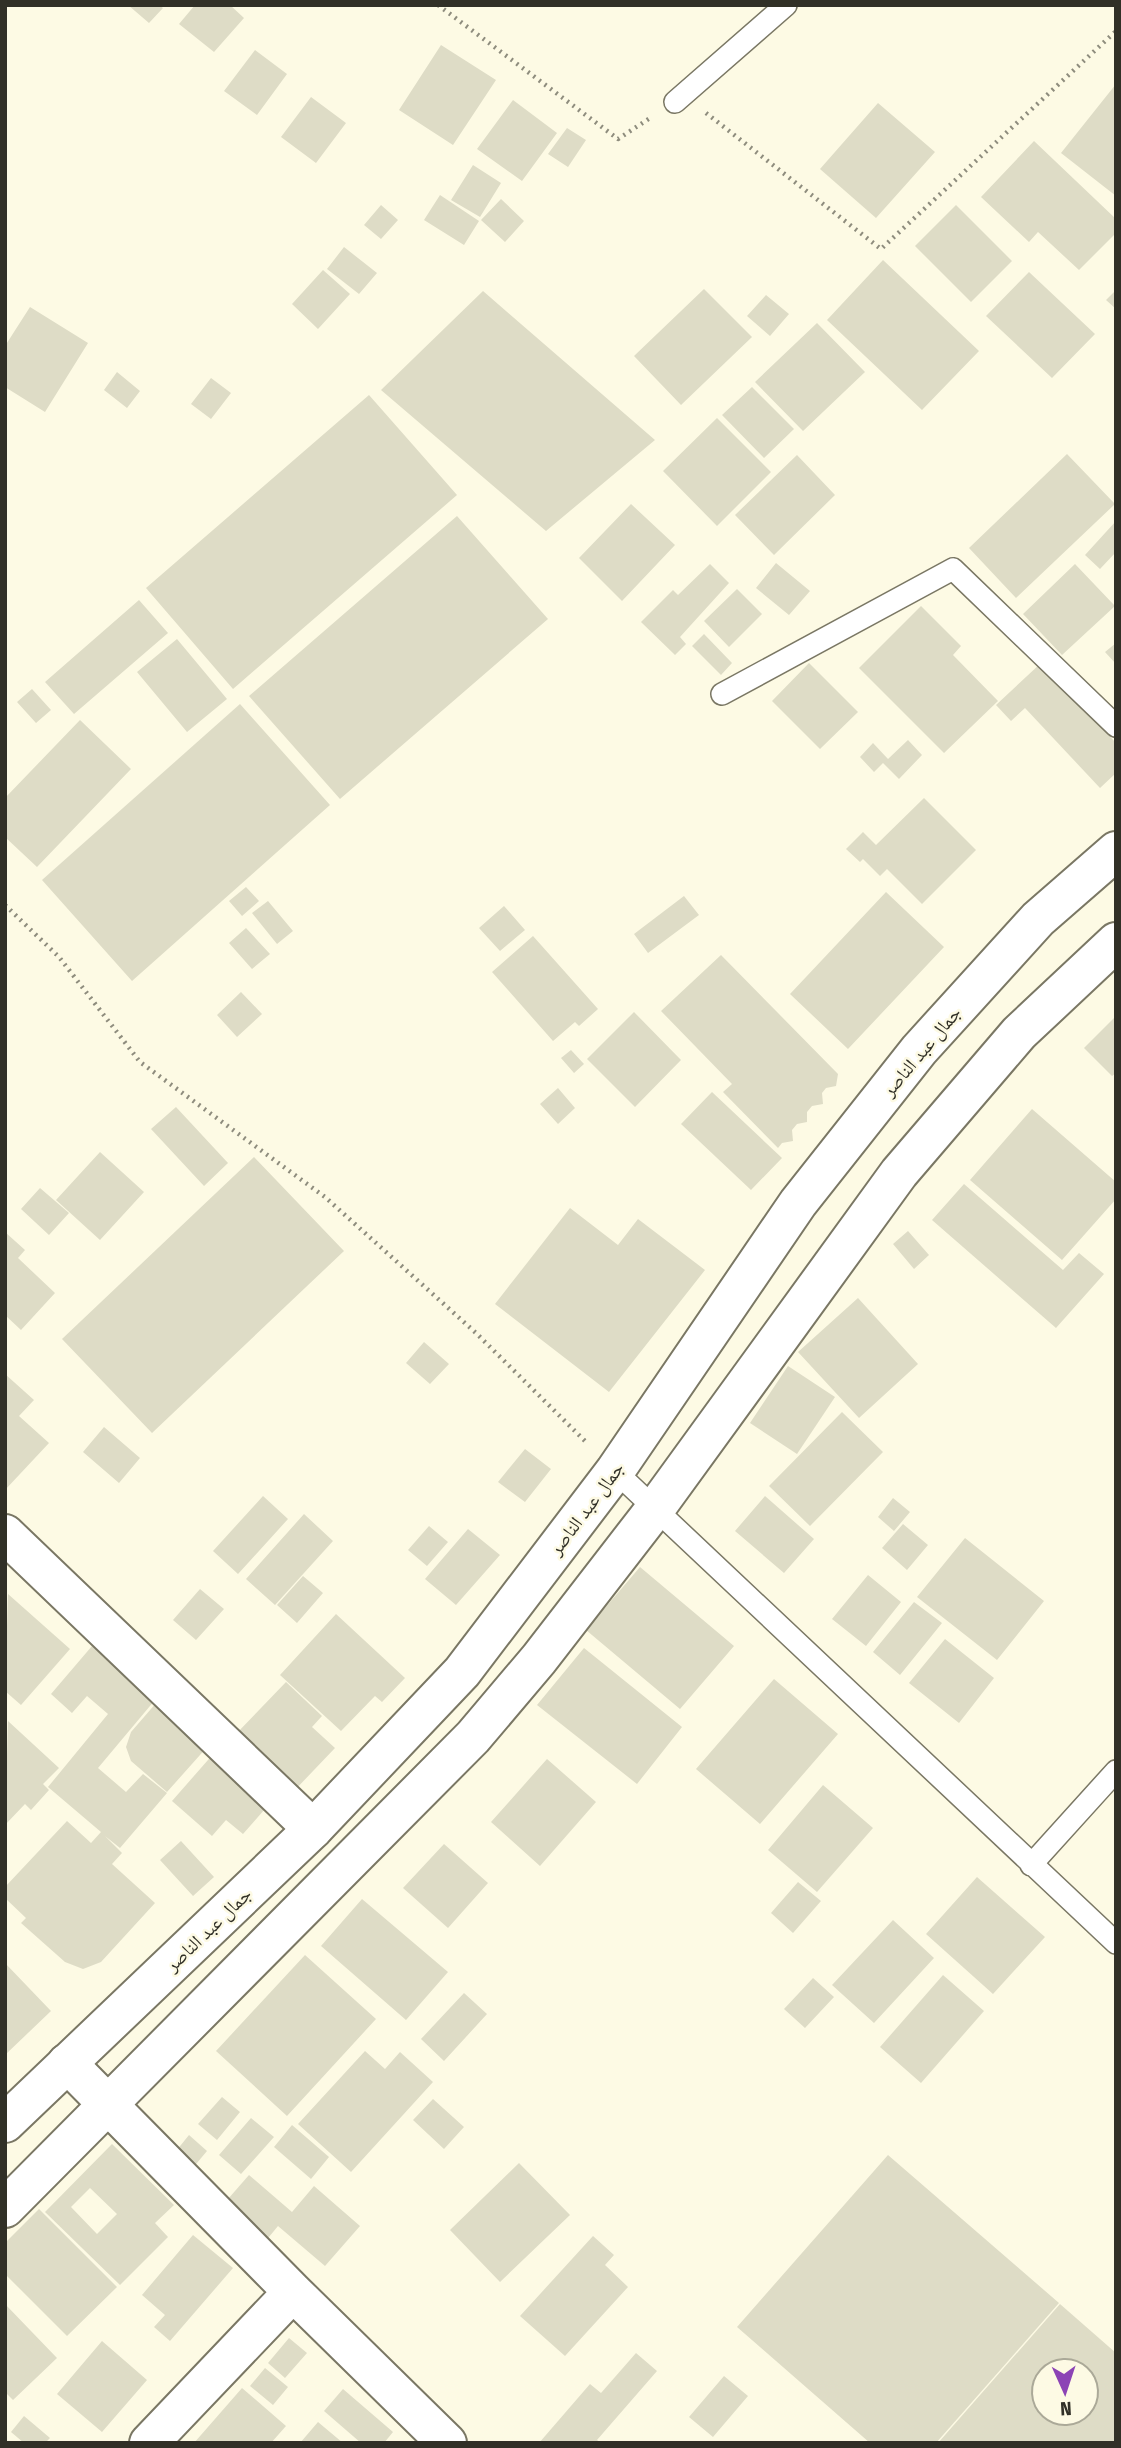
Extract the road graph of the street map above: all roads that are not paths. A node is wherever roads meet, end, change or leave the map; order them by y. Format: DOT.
graph roads {
  1 [pos="786,5"];
  2 [pos="675,102"];
  3 [pos="722,694"];
  4 [pos="1116,726"];
  5 [pos="1116,850"];
  6 [pos="1116,942"];
  7 [pos="615,1471"];
  8 [pos="655,1509"];
  9 [pos="5,1534"];
  10 [pos="1116,1771"];
  11 [pos="313,1829"];
  12 [pos="1031,1865"];
  13 [pos="1116,1943"];
  14 [pos="67,2063"];
  15 [pos="108,2105"];
  16 [pos="5,2123"];
  17 [pos="5,2208"];
  18 [pos="293,2292"];
  19 [pos="149,2443"];
  20 [pos="447,2443"];
  1 -- 2 [label="lane"];
  3 -- 4 [label="lane"];
  5 -- 7 [label="main road, جمال عبد الناصر"];
  6 -- 8 [label="main road"];
  7 -- 8 [label="lane"];
  7 -- 11 [label="main road, جمال عبد الناصر"];
  8 -- 12 [label="lane"];
  8 -- 15 [label="main road"];
  9 -- 11 [label="main road"];
  10 -- 12 [label="lane"];
  11 -- 14 [label="main road, جمال عبد الناصر"];
  12 -- 13 [label="lane"];
  14 -- 15 [label="main road"];
  14 -- 16 [label="main road, جمال عبد الناصر"];
  15 -- 17 [label="main road"];
  15 -- 18 [label="main road"];
  18 -- 19 [label="main road"];
  18 -- 20 [label="main road"];
}
